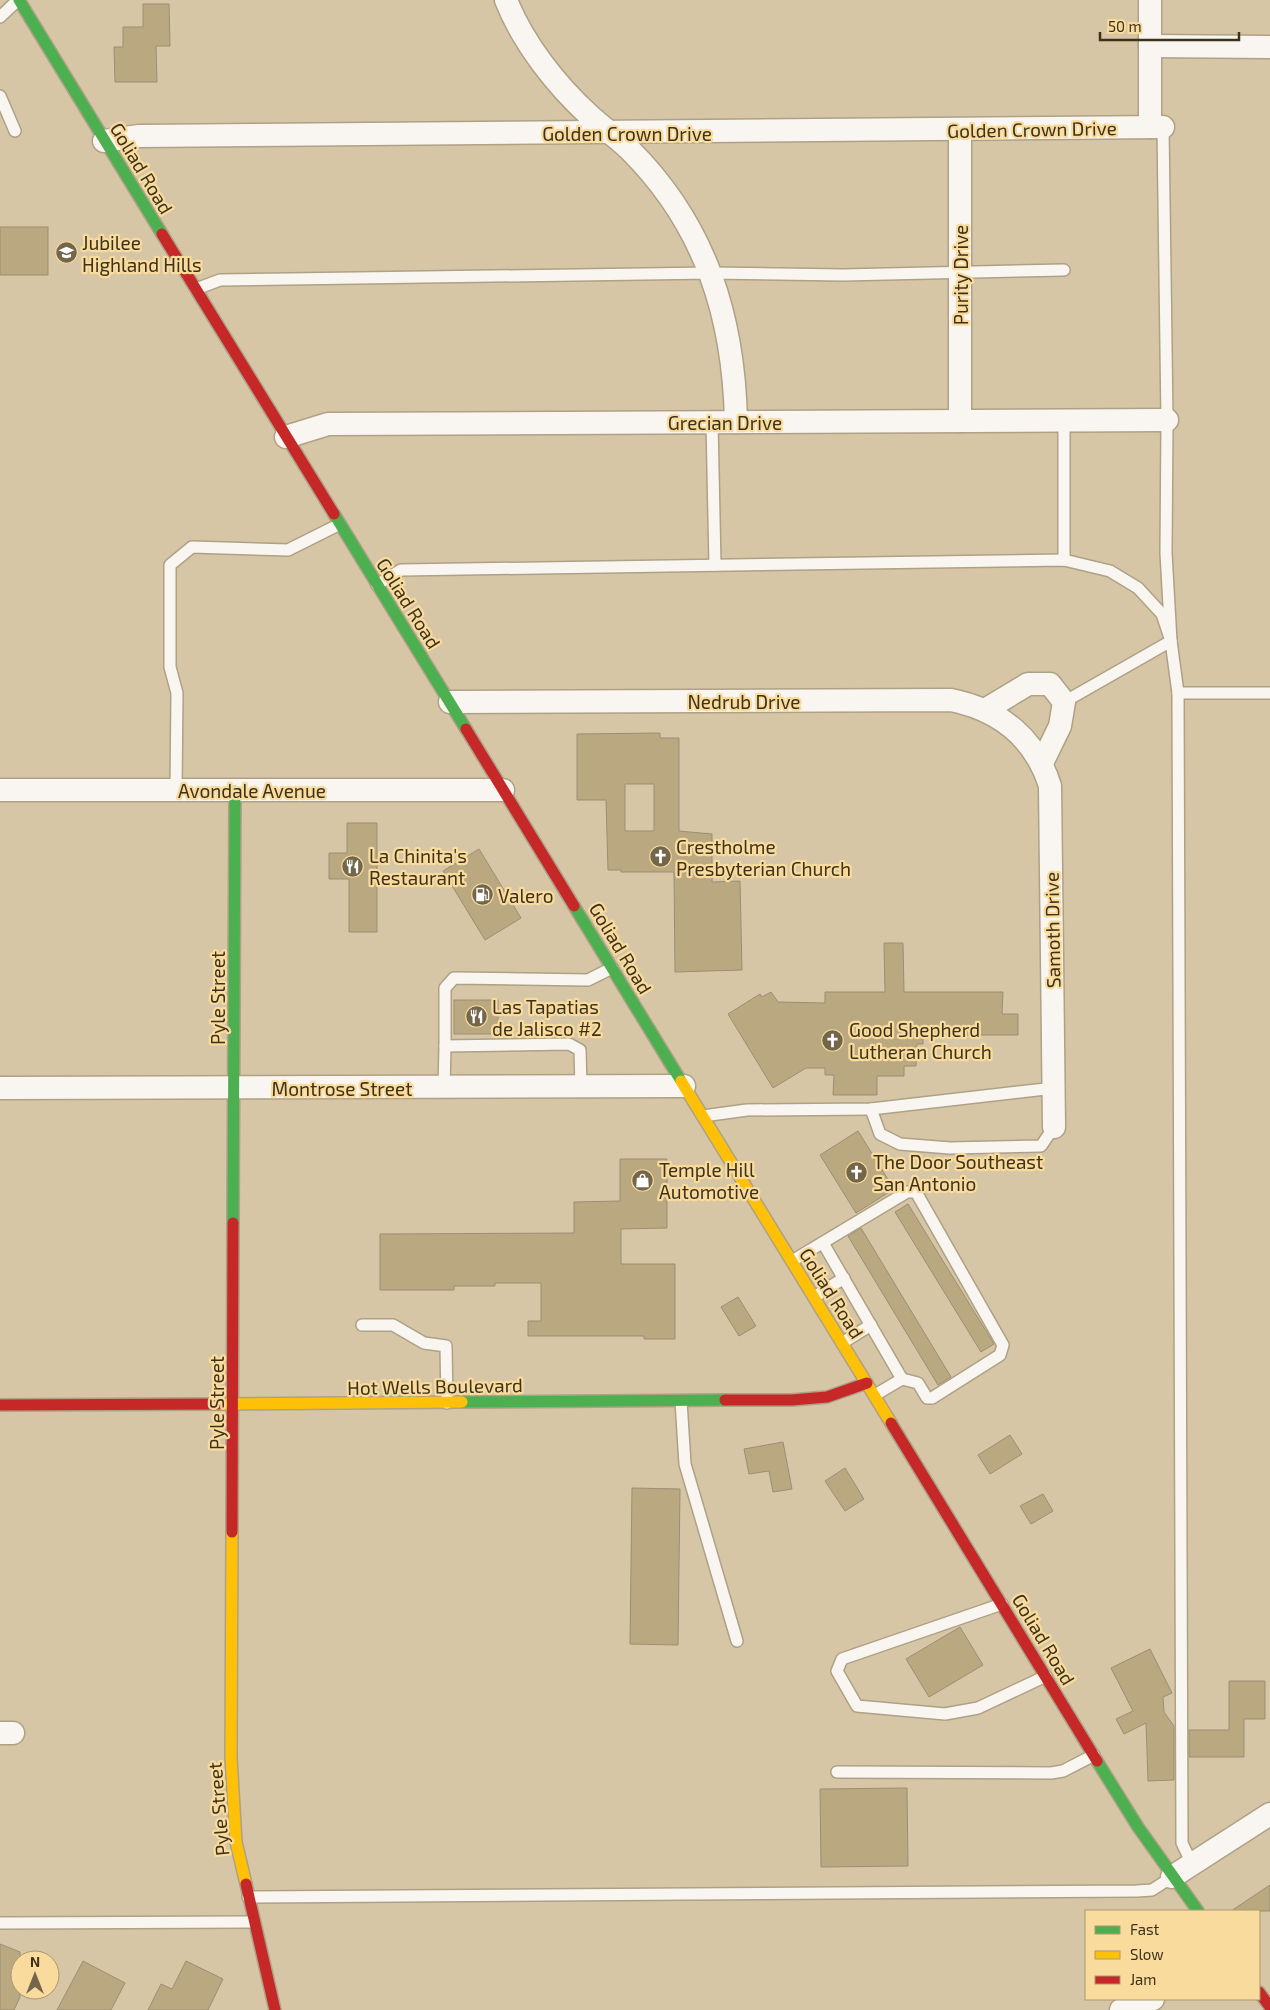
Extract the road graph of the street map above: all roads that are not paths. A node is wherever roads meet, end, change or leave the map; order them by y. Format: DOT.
graph roads {
  1 [pos="18,0"];
  2 [pos="506,0"];
  3 [pos="1150,0"];
  4 [pos="0,17"];
  5 [pos="1150,46"];
  6 [pos="1270,47"];
  7 [pos="0,96"];
  8 [pos="1156,127"];
  9 [pos="960,130"];
  10 [pos="15,131"];
  11 [pos="610,133"];
  12 [pos="104,141"];
  13 [pos="1064,270"];
  14 [pos="711,273"];
  15 [pos="960,273"];
  16 [pos="195,290"];
  17 [pos="1064,420"];
  18 [pos="1167,420"];
  19 [pos="960,421"];
  20 [pos="712,422"];
  21 [pos="736,422"];
  22 [pos="286,437"];
  23 [pos="340,524"];
  24 [pos="1064,560"];
  25 [pos="715,565"];
  26 [pos="377,585"];
  27 [pos="1171,641"];
  28 [pos="1178,693"];
  29 [pos="1270,693"];
  30 [pos="450,702"];
  31 [pos="1064,702"];
  32 [pos="985,710"];
  33 [pos="1025,741"];
  34 [pos="1042,763"];
  35 [pos="0,790"];
  36 [pos="176,790"];
  37 [pos="503,790"];
  38 [pos="235,791"];
  39 [pos="612,968"];
  40 [pos="445,1046"];
  41 [pos="684,1086"];
  42 [pos="582,1087"];
  43 [pos="0,1088"];
  44 [pos="444,1088"];
  45 [pos="1054,1088"];
  46 [pos="234,1089"];
  47 [pos="871,1109"];
  48 [pos="703,1116"];
  49 [pos="1054,1127"];
  50 [pos="823,1242"];
  51 [pos="792,1261"];
  52 [pos="844,1278"];
  53 [pos="814,1297"];
  54 [pos="362,1325"];
  55 [pos="871,1325"];
  56 [pos="842,1343"];
  57 [pos="902,1379"];
  58 [pos="867,1383"];
  59 [pos="875,1395"];
  60 [pos="681,1401"];
  61 [pos="447,1403"];
  62 [pos="0,1405"];
  63 [pos="233,1405"];
  64 [pos="1002,1604"];
  65 [pos="737,1641"];
  66 [pos="1046,1676"];
  67 [pos="1094,1755"];
  68 [pos="837,1772"];
  69 [pos="1270,1814"];
  70 [pos="1192,1864"];
  71 [pos="1172,1877"];
  72 [pos="248,1897"];
  73 [pos="1197,1910"];
  74 [pos="254,1922"];
  75 [pos="0,1923"];
  76 [pos="1260,1993"];
  77 [pos="1150,2000"];
  78 [pos="1270,2007"];
  79 [pos="275,2010"];
  80 [pos="1121,2010"];
  1 -- 4 [label="lane"];
  1 -- 12 [label="main road, Goliad Road"];
  2 -- 11 [label="street"];
  3 -- 5 [label="street"];
  5 -- 6 [label="street"];
  5 -- 8 [label="street"];
  7 -- 10 [label="lane"];
  8 -- 9 [label="street, Golden Crown Drive"];
  8 -- 18 [label="lane"];
  9 -- 11 [label="street, Golden Crown Drive"];
  9 -- 15 [label="street, Purity Drive"];
  11 -- 12 [label="street, Golden Crown Drive"];
  11 -- 14 [label="street"];
  12 -- 16 [label="main road, Goliad Road"];
  13 -- 15 [label="lane"];
  14 -- 15 [label="lane"];
  14 -- 16 [label="lane"];
  14 -- 21 [label="street"];
  15 -- 19 [label="street, Purity Drive"];
  16 -- 22 [label="main road, Goliad Road"];
  17 -- 18 [label="street, Grecian Drive"];
  17 -- 19 [label="street, Grecian Drive"];
  17 -- 24 [label="lane"];
  18 -- 27 [label="lane"];
  19 -- 21 [label="street, Grecian Drive"];
  20 -- 21 [label="street, Grecian Drive"];
  20 -- 22 [label="street, Grecian Drive"];
  20 -- 25 [label="lane"];
  22 -- 23 [label="main road, Goliad Road"];
  23 -- 26 [label="main road, Goliad Road"];
  23 -- 36 [label="lane"];
  24 -- 25 [label="lane"];
  24 -- 27 [label="lane"];
  25 -- 26 [label="lane"];
  26 -- 30 [label="main road, Goliad Road"];
  27 -- 28 [label="lane"];
  27 -- 31 [label="lane"];
  28 -- 29 [label="lane"];
  28 -- 70 [label="lane"];
  30 -- 32 [label="street, Nedrub Drive"];
  30 -- 37 [label="main road, Goliad Road"];
  31 -- 32 [label="street"];
  31 -- 34 [label="street"];
  32 -- 33 [label="street, Nedrub Drive"];
  33 -- 34 [label="street, Samoth Drive"];
  34 -- 45 [label="street, Samoth Drive"];
  35 -- 36 [label="street, Avondale Avenue"];
  36 -- 38 [label="street, Avondale Avenue"];
  37 -- 38 [label="street, Avondale Avenue"];
  37 -- 39 [label="main road, Goliad Road"];
  38 -- 46 [label="main road, Pyle Street"];
  39 -- 40 [label="lane"];
  39 -- 41 [label="main road, Goliad Road"];
  40 -- 42 [label="lane"];
  40 -- 44 [label="lane"];
  41 -- 42 [label="street, Montrose Street"];
  41 -- 48 [label="main road, Goliad Road"];
  42 -- 44 [label="street, Montrose Street"];
  43 -- 46 [label="street, Montrose Street"];
  44 -- 46 [label="street, Montrose Street"];
  45 -- 47 [label="lane"];
  45 -- 49 [label="street, Samoth Drive"];
  46 -- 63 [label="main road, Pyle Street"];
  47 -- 48 [label="lane"];
  47 -- 49 [label="lane"];
  48 -- 51 [label="main road, Goliad Road"];
  50 -- 51 [label="lane"];
  50 -- 52 [label="lane"];
  50 -- 57 [label="lane"];
  51 -- 53 [label="main road, Goliad Road"];
  52 -- 53 [label="lane"];
  52 -- 55 [label="lane"];
  53 -- 56 [label="main road, Goliad Road"];
  54 -- 61 [label="lane"];
  55 -- 56 [label="lane"];
  55 -- 57 [label="lane"];
  56 -- 58 [label="main road, Goliad Road"];
  57 -- 59 [label="lane"];
  58 -- 59 [label="main road, Goliad Road"];
  58 -- 60 [label="main road, Hot Wells Boulevard"];
  59 -- 64 [label="main road, Goliad Road"];
  60 -- 61 [label="main road, Hot Wells Boulevard"];
  60 -- 65 [label="lane"];
  61 -- 63 [label="main road, Hot Wells Boulevard"];
  62 -- 63 [label="main road, Hot Wells Boulevard"];
  63 -- 72 [label="main road, Pyle Street"];
  64 -- 66 [label="main road, Goliad Road"];
  64 -- 66 [label="lane"];
  66 -- 67 [label="main road, Goliad Road"];
  67 -- 68 [label="lane"];
  67 -- 71 [label="main road, Goliad Road"];
  69 -- 70 [label="street"];
  70 -- 71 [label="street"];
  71 -- 72 [label="lane"];
  71 -- 73 [label="main road, Goliad Road"];
  72 -- 74 [label="main road, Pyle Street"];
  74 -- 75 [label="lane"];
  74 -- 79 [label="main road, Pyle Street"];
  76 -- 78 [label="main road"];
  77 -- 80 [label="street"];
}
